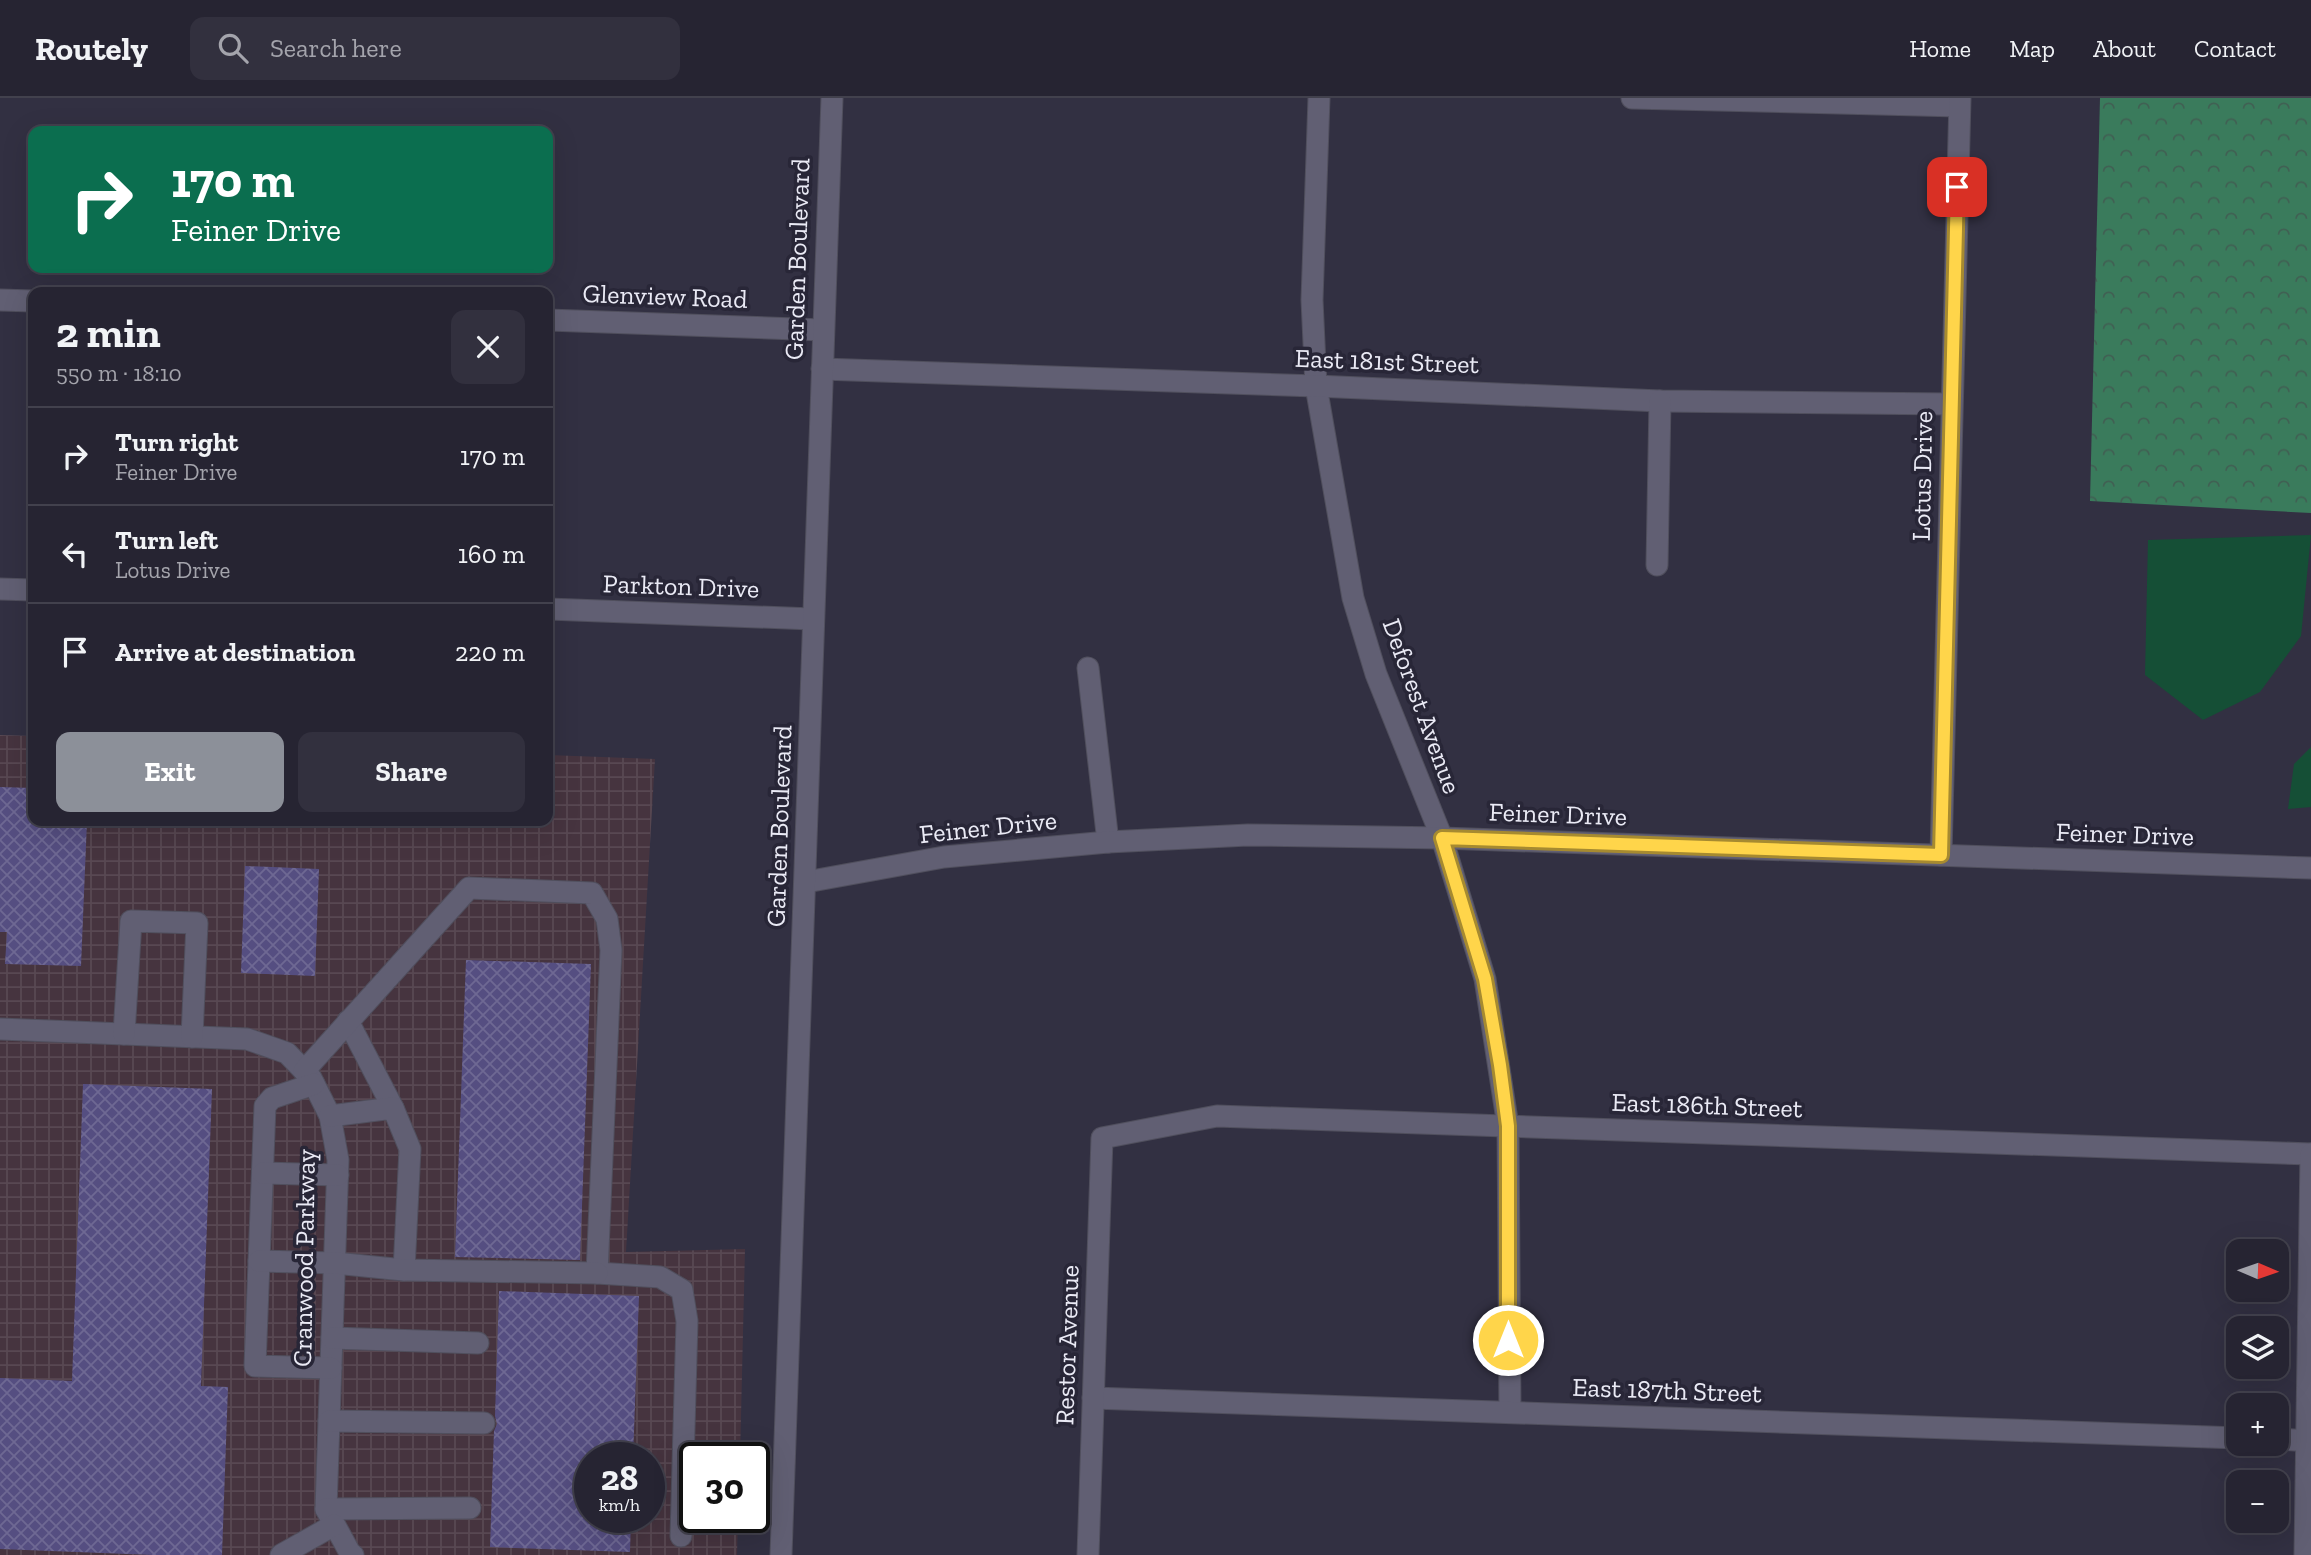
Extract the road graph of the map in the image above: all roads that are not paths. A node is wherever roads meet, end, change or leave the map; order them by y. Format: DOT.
graph roads {
  1 [pos="832,98"];
  2 [pos="1319,98"];
  3 [pos="1632,98"];
  4 [pos="1960,102"];
  5 [pos="0,300"];
  6 [pos="28,301"];
  7 [pos="553,320"];
  8 [pos="822,330"];
  9 [pos="822,369"];
  10 [pos="1316,386"];
  11 [pos="1660,401"];
  12 [pos="1951,404"];
  13 [pos="1657,565"];
  14 [pos="0,589"];
  15 [pos="28,590"];
  16 [pos="553,609"];
  17 [pos="812,619"];
  18 [pos="1088,668"];
  19 [pos="1442,838"];
  20 [pos="1108,842"];
  21 [pos="1941,855"];
  22 [pos="2311,868"];
  23 [pos="806,882"];
  24 [pos="348,1021"];
  25 [pos="0,1030"];
  26 [pos="124,1034"];
  27 [pos="192,1037"];
  28 [pos="309,1077"];
  29 [pos="393,1108"];
  30 [pos="330,1116"];
  31 [pos="1508,1126"];
  32 [pos="1102,1138"];
  33 [pos="2311,1154"];
  34 [pos="262,1173"];
  35 [pos="338,1175"];
  36 [pos="259,1261"];
  37 [pos="335,1263"];
  38 [pos="404,1270"];
  39 [pos="597,1273"];
  40 [pos="332,1338"];
  41 [pos="478,1343"];
  42 [pos="331,1368"];
  43 [pos="1093,1398"];
  44 [pos="1510,1412"];
  45 [pos="329,1421"];
  46 [pos="484,1423"];
  47 [pos="2226,1438"];
  48 [pos="2289,1440"];
  49 [pos="2309,1441"];
  50 [pos="470,1508"];
  51 [pos="330,1517"];
  52 [pos="681,1536"];
  53 [pos="350,1554"];
  54 [pos="281,1555"];
  55 [pos="781,1555"];
  56 [pos="1088,1555"];
  57 [pos="2305,1555"];
  1 -- 8 [label="street, Garden Boulevard"];
  2 -- 10 [label="street, Deforest Avenue"];
  3 -- 4 [label="street"];
  4 -- 12 [label="street, Lotus Drive"];
  5 -- 6 [label="street"];
  7 -- 8 [label="street, Glenview Road"];
  8 -- 9 [label="street, Garden Boulevard"];
  9 -- 10 [label="street, East 181st Street"];
  9 -- 17 [label="street, Garden Boulevard"];
  10 -- 11 [label="street, East 181st Street"];
  10 -- 19 [label="street, Deforest Avenue"];
  11 -- 12 [label="street, East 181st Street"];
  11 -- 13 [label="street"];
  12 -- 21 [label="street, Lotus Drive"];
  14 -- 15 [label="street"];
  16 -- 17 [label="street, Parkton Drive"];
  17 -- 23 [label="street, Garden Boulevard"];
  18 -- 20 [label="street"];
  19 -- 20 [label="street, Feiner Drive"];
  19 -- 21 [label="street, Feiner Drive"];
  19 -- 31 [label="street, Deforest Avenue"];
  20 -- 23 [label="street, Feiner Drive"];
  21 -- 22 [label="street, Feiner Drive"];
  23 -- 55 [label="street, Garden Boulevard"];
  24 -- 28 [label="street"];
  24 -- 29 [label="street"];
  24 -- 39 [label="street"];
  25 -- 26 [label="street, Cranwood Parkway"];
  26 -- 27 [label="street, Cranwood Parkway"];
  26 -- 27 [label="street"];
  27 -- 28 [label="street, Cranwood Parkway"];
  28 -- 30 [label="street, Cranwood Parkway"];
  28 -- 34 [label="street"];
  29 -- 30 [label="street"];
  29 -- 38 [label="street"];
  30 -- 35 [label="street, Cranwood Parkway"];
  31 -- 32 [label="street, East 186th Street"];
  31 -- 33 [label="street, East 186th Street"];
  31 -- 44 [label="street, Deforest Avenue"];
  32 -- 43 [label="street, Restor Avenue"];
  33 -- 49 [label="street"];
  34 -- 35 [label="street"];
  34 -- 36 [label="street"];
  35 -- 37 [label="street, Cranwood Parkway"];
  36 -- 37 [label="street"];
  36 -- 42 [label="street"];
  37 -- 38 [label="street"];
  37 -- 40 [label="street, Cranwood Parkway"];
  38 -- 39 [label="street"];
  39 -- 52 [label="street"];
  40 -- 41 [label="street"];
  40 -- 42 [label="street, Cranwood Parkway"];
  42 -- 45 [label="street, Cranwood Parkway"];
  43 -- 44 [label="street, East 187th Street"];
  43 -- 56 [label="street, Restor Avenue"];
  44 -- 47 [label="street, East 187th Street"];
  45 -- 46 [label="street"];
  45 -- 51 [label="street, Cranwood Parkway"];
  48 -- 49 [label="street"];
  49 -- 57 [label="street"];
  50 -- 51 [label="street"];
  51 -- 53 [label="street"];
  51 -- 54 [label="street"];
}
